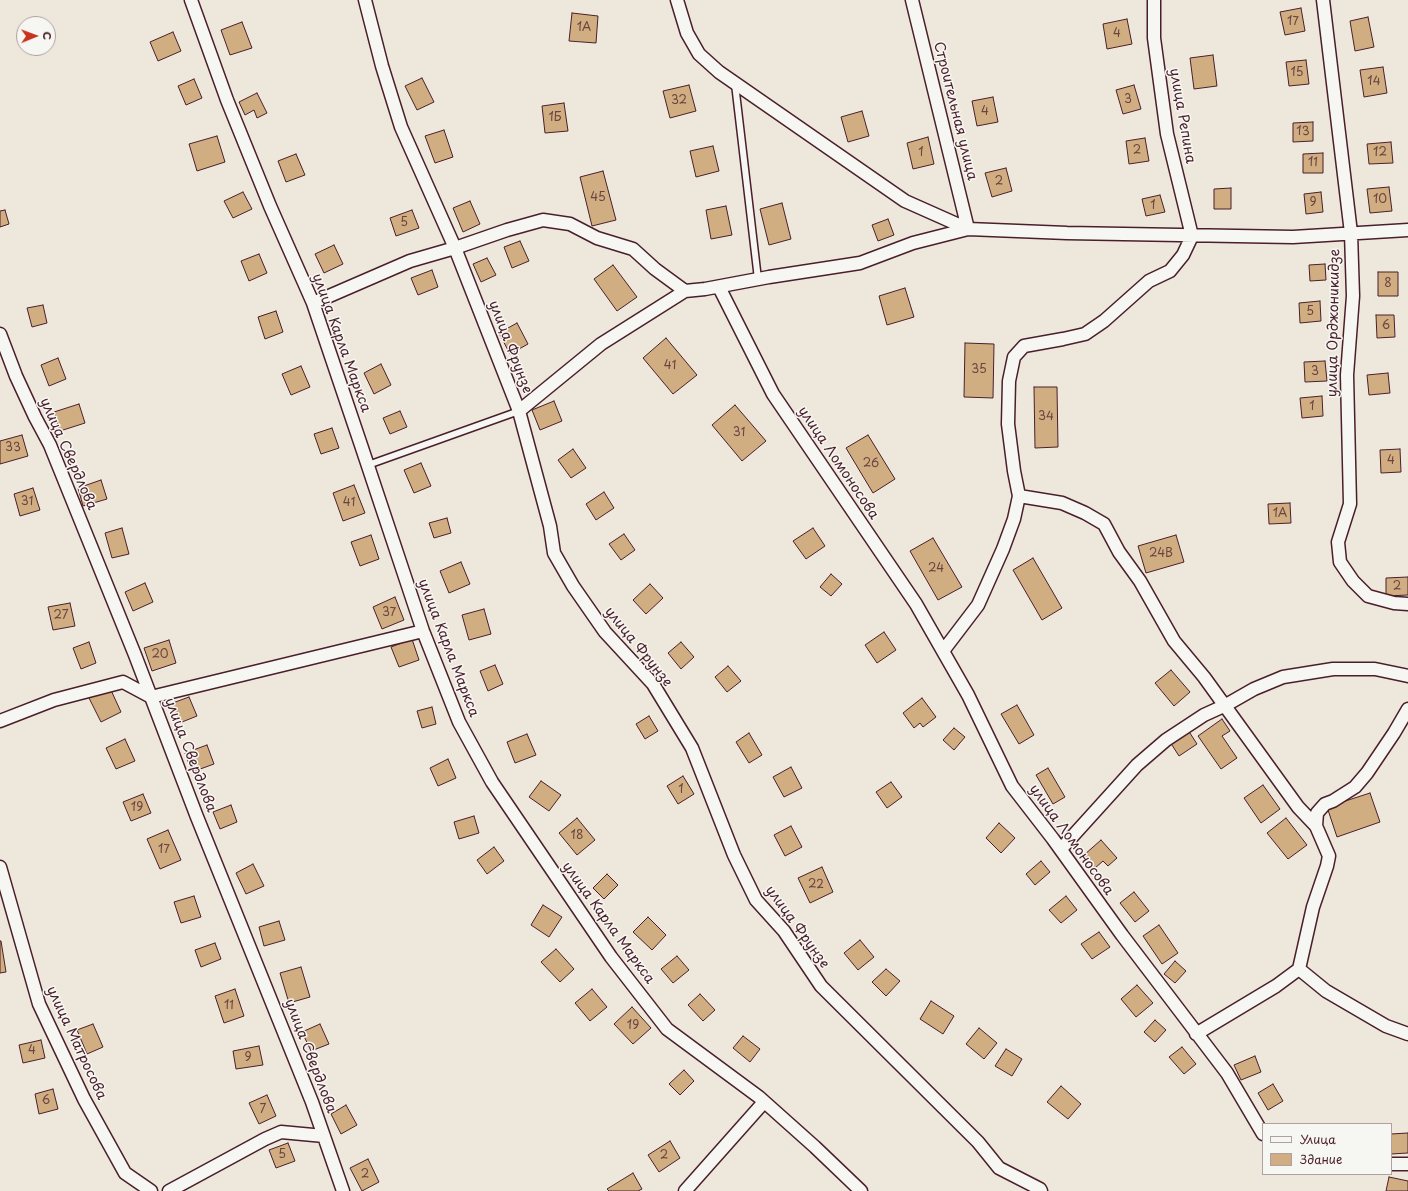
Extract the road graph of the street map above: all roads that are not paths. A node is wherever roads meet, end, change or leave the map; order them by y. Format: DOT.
graph roads {
  1 [pos="191,0"];
  2 [pos="365,0"];
  3 [pos="677,0"];
  4 [pos="912,0"];
  5 [pos="1154,0"];
  6 [pos="1323,0"];
  7 [pos="735,83"];
  8 [pos="968,229"];
  9 [pos="1408,230"];
  10 [pos="1351,233"];
  11 [pos="1192,236"];
  12 [pos="455,248"];
  13 [pos="758,279"];
  14 [pos="719,287"];
  15 [pos="686,291"];
  16 [pos="313,303"];
  17 [pos="0,334"];
  18 [pos="519,411"];
  19 [pos="368,466"];
  20 [pos="1019,496"];
  21 [pos="1408,604"];
  22 [pos="423,631"];
  23 [pos="943,651"];
  24 [pos="1408,676"];
  25 [pos="151,698"];
  26 [pos="1224,706"];
  27 [pos="1408,710"];
  28 [pos="0,721"];
  29 [pos="1316,826"];
  30 [pos="1060,849"];
  31 [pos="0,866"];
  32 [pos="1299,969"];
  33 [pos="1196,1034"];
  34 [pos="1408,1034"];
  35 [pos="764,1102"];
  36 [pos="1262,1132"];
  37 [pos="324,1136"];
  38 [pos="1392,1164"];
  39 [pos="1408,1164"];
  40 [pos="151,1191"];
  41 [pos="169,1191"];
  42 [pos="343,1191"];
  43 [pos="685,1191"];
  44 [pos="861,1191"];
  45 [pos="1041,1191"];
  1 -- 16 [label="street, улица Карла Маркса"];
  2 -- 12 [label="street, улица Фрунзе"];
  3 -- 7 [label="street"];
  4 -- 8 [label="street, Строительная улица"];
  5 -- 11 [label="street, улица Репина"];
  6 -- 10 [label="street, улица Орджоникидзе"];
  7 -- 8 [label="street"];
  7 -- 13 [label="lane"];
  8 -- 11 [label="street"];
  8 -- 13 [label="street"];
  9 -- 10 [label="street"];
  10 -- 11 [label="street"];
  10 -- 21 [label="street, улица Орджоникидзе"];
  11 -- 20 [label="street"];
  12 -- 15 [label="street"];
  12 -- 16 [label="street"];
  12 -- 18 [label="street, улица Фрунзе"];
  13 -- 14 [label="street"];
  14 -- 15 [label="street"];
  14 -- 23 [label="street, улица Ломоносова"];
  15 -- 18 [label="street"];
  16 -- 19 [label="street, улица Карла Маркса"];
  17 -- 25 [label="street, улица Свердлова"];
  18 -- 19 [label="lane"];
  18 -- 45 [label="street, улица Фрунзе"];
  19 -- 22 [label="street, улица Карла Маркса"];
  20 -- 23 [label="street"];
  20 -- 26 [label="street"];
  22 -- 25 [label="street"];
  22 -- 35 [label="street, улица Карла Маркса"];
  23 -- 30 [label="street, улица Ломоносова"];
  24 -- 26 [label="street"];
  25 -- 28 [label="street"];
  25 -- 37 [label="street, улица Свердлова"];
  26 -- 29 [label="street"];
  26 -- 30 [label="street"];
  27 -- 29 [label="street"];
  29 -- 32 [label="street"];
  30 -- 33 [label="street, улица Ломоносова"];
  31 -- 40 [label="street, улица Матросова"];
  32 -- 33 [label="street"];
  32 -- 34 [label="street"];
  33 -- 36 [label="street, улица Ломоносова"];
  35 -- 43 [label="street"];
  35 -- 44 [label="street, улица Карла Маркса"];
  37 -- 41 [label="street"];
  37 -- 42 [label="street, улица Свердлова"];
  38 -- 39 [label="street"];
}
